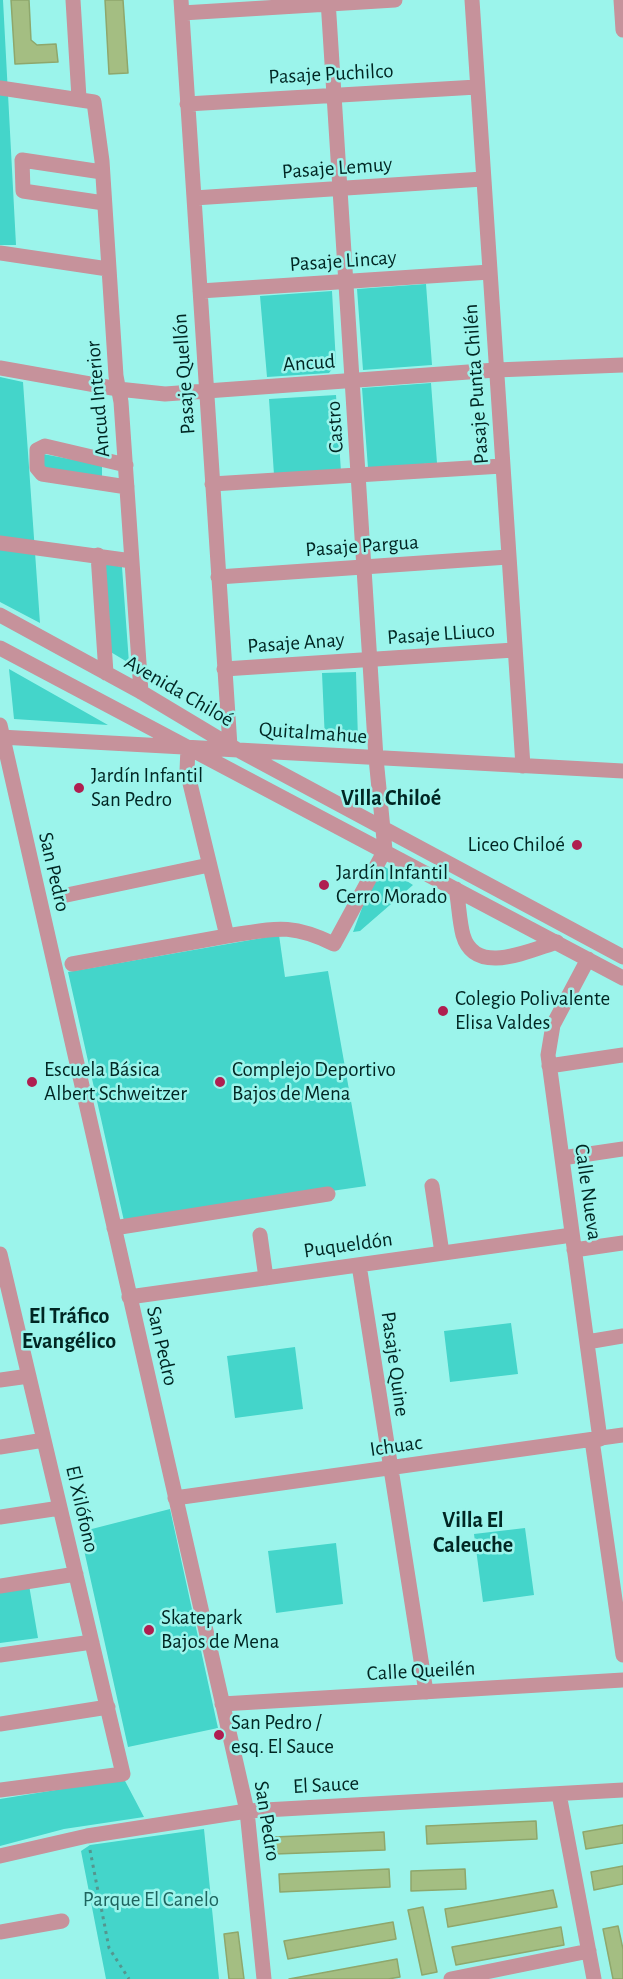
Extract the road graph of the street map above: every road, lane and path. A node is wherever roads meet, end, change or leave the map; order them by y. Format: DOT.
graph roads {
  1 [pos="73,0"];
  2 [pos="395,0"];
  3 [pos="472,0"];
  4 [pos="621,0"];
  5 [pos="328,2"];
  6 [pos="181,6"];
  7 [pos="623,30"];
  8 [pos="477,87"];
  9 [pos="0,88"];
  10 [pos="334,95"];
  11 [pos="87,100"];
  12 [pos="188,104"];
  13 [pos="102,172"];
  14 [pos="483,180"];
  15 [pos="340,189"];
  16 [pos="194,198"];
  17 [pos="104,203"];
  18 [pos="0,253"];
  19 [pos="108,269"];
  20 [pos="489,272"];
  21 [pos="346,281"];
  22 [pos="200,291"];
  23 [pos="623,365"];
  24 [pos="0,368"];
  25 [pos="496,370"];
  26 [pos="353,381"];
  27 [pos="118,389"];
  28 [pos="206,392"];
  29 [pos="126,465"];
  30 [pos="502,466"];
  31 [pos="359,475"];
  32 [pos="212,484"];
  33 [pos="127,487"];
  34 [pos="0,543"];
  35 [pos="98,555"];
  36 [pos="508,557"];
  37 [pos="132,561"];
  38 [pos="364,567"];
  39 [pos="218,577"];
  40 [pos="0,615"];
  41 [pos="0,648"];
  42 [pos="514,650"];
  43 [pos="370,660"];
  44 [pos="224,669"];
  45 [pos="106,673"];
  46 [pos="141,692"];
  47 [pos="0,733"];
  48 [pos="188,747"];
  49 [pos="233,747"];
  50 [pos="376,758"];
  51 [pos="523,765"];
  52 [pos="623,771"];
  53 [pos="381,825"];
  54 [pos="385,850"];
  55 [pos="209,865"];
  56 [pos="456,889"];
  57 [pos="62,896"];
  58 [pos="227,936"];
  59 [pos="557,942"];
  60 [pos="623,957"];
  61 [pos="588,959"];
  62 [pos="72,964"];
  63 [pos="623,978"];
  64 [pos="623,1055"];
  65 [pos="549,1066"];
  66 [pos="623,1149"];
  67 [pos="562,1158"];
  68 [pos="432,1186"];
  69 [pos="328,1194"];
  70 [pos="114,1228"];
  71 [pos="260,1234"];
  72 [pos="573,1243"];
  73 [pos="623,1243"];
  74 [pos="442,1253"];
  75 [pos="0,1254"];
  76 [pos="359,1265"];
  77 [pos="266,1278"];
  78 [pos="129,1297"];
  79 [pos="6,1308"];
  80 [pos="623,1336"];
  81 [pos="587,1342"];
  82 [pos="29,1376"];
  83 [pos="0,1380"];
  84 [pos="623,1435"];
  85 [pos="596,1439"];
  86 [pos="44,1440"];
  87 [pos="0,1447"];
  88 [pos="389,1468"];
  89 [pos="175,1498"];
  90 [pos="60,1508"];
  91 [pos="0,1517"];
  92 [pos="76,1574"];
  93 [pos="0,1586"];
  94 [pos="92,1642"];
  95 [pos="0,1655"];
  96 [pos="623,1655"];
  97 [pos="623,1680"];
  98 [pos="426,1692"];
  99 [pos="222,1704"];
  100 [pos="108,1707"];
  101 [pos="0,1724"];
  102 [pos="0,1790"];
  103 [pos="623,1790"];
  104 [pos="558,1794"];
  105 [pos="247,1810"];
  106 [pos="87,1836"];
  107 [pos="0,1856"];
  108 [pos="62,1921"];
  109 [pos="0,1932"];
  110 [pos="589,1951"];
  111 [pos="127,1979"];
  112 [pos="264,1979"];
  113 [pos="452,1979"];
  114 [pos="594,1979"];
  1 -- 11 [label="street, Ancud Interior"];
  2 -- 5 [label="street"];
  3 -- 8 [label="street, Pasaje Punta Chilén"];
  4 -- 7 [label="street"];
  5 -- 6 [label="street"];
  5 -- 10 [label="street, Castro"];
  6 -- 12 [label="street, Pasaje Quellón"];
  8 -- 10 [label="street, Pasaje Puchilco"];
  8 -- 14 [label="street, Pasaje Punta Chilén"];
  9 -- 11 [label="street"];
  10 -- 12 [label="street, Pasaje Puchilco"];
  10 -- 15 [label="street, Castro"];
  11 -- 13 [label="street, Ancud Interior"];
  12 -- 16 [label="street, Pasaje Quellón"];
  13 -- 17 [label="street, Ancud Interior"];
  13 -- 17 [label="street"];
  14 -- 15 [label="street, Pasaje Lemuy"];
  14 -- 20 [label="street, Pasaje Punta Chilén"];
  15 -- 16 [label="street, Pasaje Lemuy"];
  15 -- 21 [label="street, Castro"];
  16 -- 22 [label="street, Pasaje Quellón"];
  17 -- 19 [label="street, Ancud Interior"];
  18 -- 19 [label="street"];
  19 -- 27 [label="street, Ancud Interior"];
  20 -- 21 [label="street, Pasaje Lincay"];
  20 -- 25 [label="street, Pasaje Punta Chilén"];
  21 -- 22 [label="street, Pasaje Lincay"];
  21 -- 26 [label="street, Castro"];
  22 -- 28 [label="street, Pasaje Quellón"];
  23 -- 25 [label="street, Ancud"];
  24 -- 27 [label="street, Ancud"];
  25 -- 26 [label="street, Ancud"];
  25 -- 30 [label="street, Pasaje Punta Chilén"];
  26 -- 28 [label="street, Ancud"];
  26 -- 31 [label="street, Castro"];
  27 -- 28 [label="street, Ancud"];
  27 -- 29 [label="street, Ancud Interior"];
  28 -- 32 [label="street, Pasaje Quellón"];
  29 -- 33 [label="street, Ancud Interior"];
  29 -- 33 [label="street"];
  30 -- 31 [label="street"];
  30 -- 36 [label="street, Pasaje Punta Chilén"];
  31 -- 32 [label="street"];
  31 -- 38 [label="street, Castro"];
  32 -- 39 [label="street, Pasaje Quellón"];
  33 -- 37 [label="street, Ancud Interior"];
  34 -- 35 [label="street"];
  35 -- 37 [label="street"];
  35 -- 45 [label="street"];
  36 -- 38 [label="street, Pasaje Pargua"];
  36 -- 42 [label="street, Pasaje Punta Chilén"];
  37 -- 46 [label="street, Ancud Interior"];
  38 -- 39 [label="street, Pasaje Pargua"];
  38 -- 43 [label="street, Castro"];
  39 -- 44 [label="street, Pasaje Quellón"];
  40 -- 45 [label="street, Avenida Chiloé"];
  41 -- 48 [label="street, Avenida Chiloé"];
  42 -- 43 [label="street, Pasaje LLiuco"];
  42 -- 51 [label="street, Pasaje Punta Chilén"];
  43 -- 44 [label="street, Pasaje Anay"];
  43 -- 50 [label="street, Castro"];
  44 -- 49 [label="street, Pasaje Quellón"];
  45 -- 46 [label="street, Avenida Chiloé"];
  46 -- 49 [label="street, Avenida Chiloé"];
  47 -- 48 [label="street, Quitalmahue"];
  47 -- 70 [label="street, San Pedro"];
  48 -- 49 [label="street, Quitalmahue"];
  48 -- 54 [label="street, Avenida Chiloé"];
  48 -- 55 [label="street"];
  49 -- 50 [label="street, Quitalmahue"];
  49 -- 53 [label="street, Avenida Chiloé"];
  50 -- 51 [label="street, Quitalmahue"];
  50 -- 53 [label="street, Castro"];
  51 -- 52 [label="street, Quitalmahue"];
  53 -- 54 [label="street, Castro"];
  53 -- 60 [label="street, Avenida Chiloé"];
  54 -- 56 [label="street, Avenida Chiloé"];
  54 -- 58 [label="street"];
  55 -- 57 [label="street"];
  55 -- 58 [label="street"];
  56 -- 59 [label="street, Avenida Chiloé"];
  56 -- 59 [label="street"];
  58 -- 62 [label="street"];
  59 -- 61 [label="street, Avenida Chiloé"];
  61 -- 63 [label="street, Avenida Chiloé"];
  61 -- 65 [label="street, Calle Nueva"];
  64 -- 65 [label="street"];
  65 -- 67 [label="street, Calle Nueva"];
  66 -- 67 [label="street"];
  67 -- 72 [label="street, Calle Nueva"];
  68 -- 74 [label="street"];
  69 -- 70 [label="street"];
  70 -- 78 [label="street, San Pedro"];
  71 -- 77 [label="street"];
  72 -- 73 [label="street, Puqueldón"];
  72 -- 74 [label="street, Puqueldón"];
  72 -- 81 [label="street, Calle Nueva"];
  74 -- 76 [label="street, Puqueldón"];
  75 -- 79 [label="street, El Xilófono"];
  76 -- 77 [label="street, Puqueldón"];
  76 -- 88 [label="street, Pasaje Quine"];
  77 -- 78 [label="street, Puqueldón"];
  78 -- 89 [label="street, San Pedro"];
  79 -- 82 [label="street, El Xilófono"];
  80 -- 81 [label="street"];
  81 -- 85 [label="street, Calle Nueva"];
  82 -- 83 [label="street"];
  82 -- 86 [label="street, El Xilófono"];
  84 -- 85 [label="street, Ichuac"];
  85 -- 88 [label="street, Ichuac"];
  85 -- 96 [label="street, Calle Nueva"];
  86 -- 87 [label="street"];
  86 -- 90 [label="street, El Xilófono"];
  88 -- 89 [label="street, Ichuac"];
  88 -- 98 [label="street, Pasaje Quine"];
  89 -- 99 [label="street, San Pedro"];
  90 -- 91 [label="street"];
  90 -- 92 [label="street, El Xilófono"];
  92 -- 93 [label="street"];
  92 -- 94 [label="street, El Xilófono"];
  94 -- 95 [label="street"];
  94 -- 100 [label="street, El Xilófono"];
  97 -- 98 [label="street, Calle Queilén"];
  98 -- 99 [label="street, Calle Queilén"];
  99 -- 105 [label="street, San Pedro"];
  100 -- 101 [label="street"];
  100 -- 102 [label="street, El Xilófono"];
  103 -- 104 [label="street, El Sauce"];
  104 -- 105 [label="street, El Sauce"];
  104 -- 110 [label="street"];
  105 -- 106 [label="street, El Sauce"];
  105 -- 112 [label="street, San Pedro"];
  106 -- 107 [label="street, El Sauce"];
  106 -- 111 [label="path"];
  108 -- 109 [label="street"];
  110 -- 113 [label="street"];
  110 -- 114 [label="street"];
}
